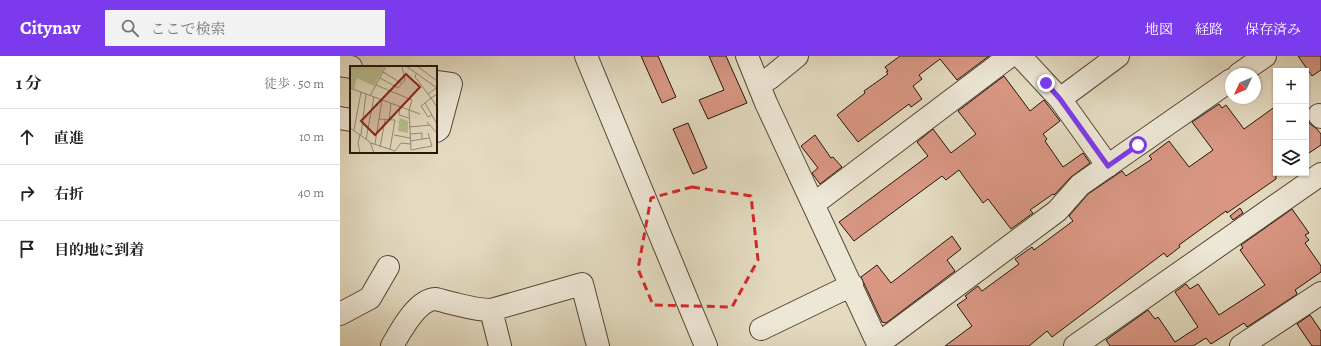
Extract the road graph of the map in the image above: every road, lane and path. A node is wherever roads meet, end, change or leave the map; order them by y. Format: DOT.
graph roads {
  1 [pos="586,56"];
  2 [pos="747,56"];
  3 [pos="796,56"];
  4 [pos="1010,56"];
  5 [pos="1020,56"];
  6 [pos="1118,56"];
  7 [pos="1265,56"];
  8 [pos="340,65"];
  9 [pos="350,67"];
  10 [pos="1248,68"];
  11 [pos="437,82"];
  12 [pos="759,84"];
  13 [pos="1225,84"];
  14 [pos="1060,99"];
  15 [pos="340,118"];
  16 [pos="350,120"];
  17 [pos="437,130"];
  18 [pos="1108,166"];
  19 [pos="1321,174"];
  20 [pos="813,203"];
  21 [pos="388,267"];
  22 [pos="852,285"];
  23 [pos="1321,293"];
  24 [pos="491,310"];
  25 [pos="340,314"];
  26 [pos="761,329"];
  27 [pos="878,344"];
  28 [pos="392,346"];
  29 [pos="500,346"];
  30 [pos="598,346"];
  31 [pos="706,346"];
  32 [pos="1075,346"];
  33 [pos="1241,346"];
  1 -- 31 [label="street"];
  2 -- 12 [label="street"];
  3 -- 12 [label="street"];
  4 -- 20 [label="street"];
  5 -- 14 [label="street"];
  6 -- 14 [label="street"];
  7 -- 10 [label="street"];
  8 -- 9 [label="street"];
  11 -- 17 [label="street"];
  12 -- 20 [label="street"];
  13 -- 18 [label="street"];
  14 -- 18 [label="street"];
  15 -- 16 [label="street"];
  18 -- 27 [label="street"];
  19 -- 32 [label="street"];
  20 -- 22 [label="street"];
  21 -- 25 [label="street"];
  22 -- 26 [label="street"];
  22 -- 27 [label="street"];
  23 -- 33 [label="street"];
  24 -- 28 [label="street"];
  24 -- 29 [label="street"];
  24 -- 30 [label="street"];
}
